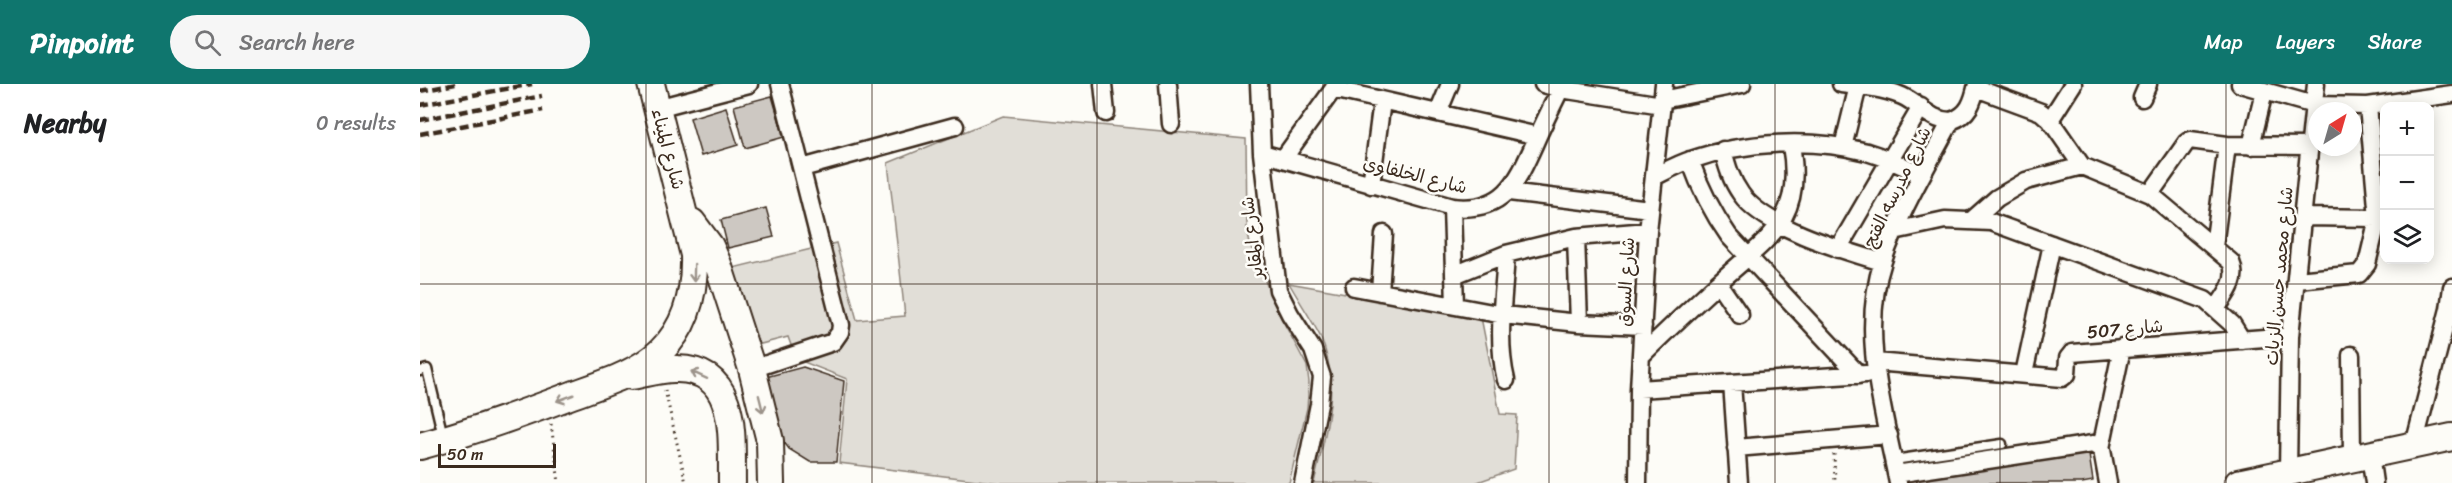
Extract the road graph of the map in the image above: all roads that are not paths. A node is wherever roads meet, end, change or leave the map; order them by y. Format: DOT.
graph roads {
  1 [pos="651,84"];
  2 [pos="749,84"];
  3 [pos="780,84"];
  4 [pos="1103,84"];
  5 [pos="1168,84"];
  6 [pos="1259,84"];
  7 [pos="1450,84"];
  8 [pos="1543,84"];
  9 [pos="2073,84"];
  10 [pos="2240,84"];
  11 [pos="2316,84"];
  12 [pos="1731,85"];
  13 [pos="1850,85"];
  14 [pos="1977,86"];
  15 [pos="1335,87"];
  16 [pos="1562,87"];
  17 [pos="1889,88"];
  18 [pos="2264,92"];
  19 [pos="2452,94"];
  20 [pos="1662,96"];
  21 [pos="1382,101"];
  22 [pos="2314,102"];
  23 [pos="2308,103"];
  24 [pos="2362,106"];
  25 [pos="2368,106"];
  26 [pos="1921,107"];
  27 [pos="657,108"];
  28 [pos="1106,113"];
  29 [pos="1438,113"];
  30 [pos="2050,120"];
  31 [pos="1951,121"];
  32 [pos="1171,124"];
  33 [pos="955,126"];
  34 [pos="1538,136"];
  35 [pos="1791,145"];
  36 [pos="2228,145"];
  37 [pos="2251,146"];
  38 [pos="2308,146"];
  39 [pos="1843,147"];
  40 [pos="1723,150"];
  41 [pos="1262,153"];
  42 [pos="2309,156"];
  43 [pos="1282,159"];
  44 [pos="1690,160"];
  45 [pos="1892,160"];
  46 [pos="2082,166"];
  47 [pos="802,168"];
  48 [pos="1922,175"];
  49 [pos="1654,177"];
  50 [pos="1371,184"];
  51 [pos="1509,192"];
  52 [pos="2150,194"];
  53 [pos="1452,207"];
  54 [pos="1650,209"];
  55 [pos="686,215"];
  56 [pos="2303,217"];
  57 [pos="2378,218"];
  58 [pos="1972,220"];
  59 [pos="1780,224"];
  60 [pos="1648,231"];
  61 [pos="1894,231"];
  62 [pos="1384,234"];
  63 [pos="1576,237"];
  64 [pos="2052,244"];
  65 [pos="2214,247"];
  66 [pos="1838,249"];
  67 [pos="1506,254"];
  68 [pos="1748,258"];
  69 [pos="1882,262"];
  70 [pos="1454,275"];
  71 [pos="2297,280"];
  72 [pos="1718,283"];
  73 [pos="1354,287"];
  74 [pos="2452,287"];
  75 [pos="1380,292"];
  76 [pos="1455,306"];
  77 [pos="2216,309"];
  78 [pos="1503,315"];
  79 [pos="1740,315"];
  80 [pos="1579,323"];
  81 [pos="1643,326"];
  82 [pos="2290,336"];
  83 [pos="2242,340"];
  84 [pos="2122,348"];
  85 [pos="1642,355"];
  86 [pos="2351,355"];
  87 [pos="1876,368"];
  88 [pos="752,369"];
  89 [pos="420,371"];
  90 [pos="2024,374"];
  91 [pos="1859,375"];
  92 [pos="617,378"];
  93 [pos="1506,380"];
  94 [pos="1732,383"];
  95 [pos="1640,389"];
  96 [pos="1888,435"];
  97 [pos="2452,437"];
  98 [pos="432,442"];
  99 [pos="2002,444"];
  100 [pos="2414,445"];
  101 [pos="1737,448"];
  102 [pos="2101,448"];
  103 [pos="2361,457"];
  104 [pos="1896,472"];
  105 [pos="2288,472"];
  106 [pos="2325,474"];
  107 [pos="2250,482"];
  108 [pos="732,483"];
  109 [pos="771,483"];
  110 [pos="1303,483"];
  111 [pos="1638,483"];
  112 [pos="1739,483"];
  113 [pos="2108,483"];
  114 [pos="2374,483"];
  1 -- 27 [label="main road, شارع الميناء"];
  2 -- 27 [label="street"];
  3 -- 47 [label="street"];
  4 -- 28 [label="street"];
  5 -- 32 [label="street"];
  6 -- 41 [label="street, شارع المقابر"];
  7 -- 29 [label="street"];
  8 -- 16 [label="street"];
  9 -- 30 [label="street"];
  10 -- 18 [label="street"];
  11 -- 22 [label="street, شارع محمد حسن الزيات"];
  12 -- 20 [label="street"];
  13 -- 17 [label="street"];
  13 -- 39 [label="street"];
  14 -- 30 [label="street"];
  14 -- 31 [label="street, شارع مدرسه الفتح"];
  15 -- 21 [label="street"];
  15 -- 43 [label="street"];
  16 -- 20 [label="street"];
  16 -- 34 [label="street"];
  17 -- 26 [label="street"];
  18 -- 23 [label="street"];
  18 -- 37 [label="street"];
  19 -- 25 [label="street"];
  20 -- 49 [label="street, شارع السوق"];
  21 -- 29 [label="street"];
  21 -- 50 [label="street"];
  24 -- 25 [label="street"];
  25 -- 57 [label="street"];
  26 -- 31 [label="street"];
  26 -- 45 [label="street"];
  27 -- 55 [label="main road, شارع الميناء"];
  29 -- 34 [label="street"];
  30 -- 46 [label="street"];
  31 -- 48 [label="street, شارع مدرسه الفتح"];
  33 -- 47 [label="street"];
  34 -- 51 [label="street"];
  35 -- 39 [label="street"];
  35 -- 40 [label="street"];
  35 -- 59 [label="street"];
  36 -- 37 [label="street"];
  36 -- 52 [label="street"];
  36 -- 65 [label="street"];
  37 -- 38 [label="street"];
  39 -- 45 [label="street"];
  40 -- 44 [label="street"];
  40 -- 59 [label="street"];
  41 -- 43 [label="street, شارع الخلفاوى"];
  41 -- 110 [label="street, شارع المقابر"];
  42 -- 56 [label="street, شارع محمد حسن الزيات"];
  43 -- 50 [label="street, شارع الخلفاوى"];
  44 -- 49 [label="street"];
  44 -- 68 [label="street"];
  45 -- 48 [label="street"];
  45 -- 66 [label="street"];
  46 -- 52 [label="street"];
  46 -- 58 [label="street"];
  47 -- 88 [label="street"];
  48 -- 61 [label="street, شارع مدرسه الفتح"];
  49 -- 54 [label="street, شارع السوق"];
  50 -- 53 [label="street, شارع الخلفاوى"];
  51 -- 53 [label="street, شارع الخلفاوى"];
  51 -- 54 [label="street"];
  52 -- 65 [label="street"];
  53 -- 70 [label="street"];
  54 -- 60 [label="street, شارع السوق"];
  55 -- 88 [label="main road"];
  55 -- 92 [label="main road, شارع الميناء, one-way"];
  56 -- 57 [label="street"];
  56 -- 71 [label="street, شارع محمد حسن الزيات"];
  57 -- 71 [label="street"];
  58 -- 61 [label="street"];
  58 -- 64 [label="street"];
  59 -- 66 [label="street"];
  59 -- 68 [label="street"];
  60 -- 63 [label="street"];
  60 -- 81 [label="street, شارع السوق"];
  61 -- 69 [label="street, شارع مدرسه الفتح"];
  62 -- 75 [label="street"];
  63 -- 67 [label="street"];
  63 -- 80 [label="street"];
  64 -- 77 [label="street"];
  64 -- 90 [label="street"];
  65 -- 77 [label="street"];
  66 -- 69 [label="street"];
  67 -- 70 [label="street"];
  67 -- 78 [label="street"];
  68 -- 72 [label="street"];
  68 -- 91 [label="street"];
  69 -- 87 [label="street, شارع مدرسه الفتح"];
  70 -- 76 [label="street"];
  71 -- 82 [label="street, شارع محمد حسن الزيات"];
  72 -- 79 [label="street"];
  72 -- 85 [label="street"];
  73 -- 75 [label="street"];
  74 -- 100 [label="street"];
  75 -- 76 [label="street"];
  76 -- 78 [label="street"];
  77 -- 83 [label="street"];
  78 -- 80 [label="street"];
  78 -- 93 [label="street"];
  80 -- 81 [label="street"];
  81 -- 85 [label="street, شارع السوق"];
  82 -- 83 [label="street, شارع 507"];
  82 -- 105 [label="street, شارع محمد حسن الزيات"];
  83 -- 84 [label="street, شارع 507"];
  84 -- 90 [label="street, شارع 507"];
  84 -- 102 [label="street"];
  85 -- 95 [label="street, شارع السوق"];
  86 -- 103 [label="street"];
  87 -- 90 [label="street, شارع 507"];
  87 -- 91 [label="street, شارع 507"];
  87 -- 96 [label="street, شارع مدرسه الفتح"];
  88 -- 109 [label="main road, one-way"];
  89 -- 98 [label="lane"];
  91 -- 94 [label="street, شارع 507"];
  92 -- 98 [label="main road, one-way"];
  108 -- 92 [label="main road, one-way"];
  94 -- 95 [label="street, شارع 507"];
  94 -- 101 [label="street"];
  95 -- 111 [label="street, شارع السوق"];
  96 -- 101 [label="street"];
  96 -- 104 [label="street, شارع مدرسه الفتح"];
  97 -- 100 [label="main road"];
  99 -- 104 [label="lane"];
  100 -- 103 [label="main road"];
  101 -- 112 [label="street"];
  102 -- 104 [label="street"];
  102 -- 113 [label="street"];
  103 -- 106 [label="main road"];
  103 -- 114 [label="street"];
  105 -- 106 [label="main road"];
  105 -- 107 [label="main road"];
}
